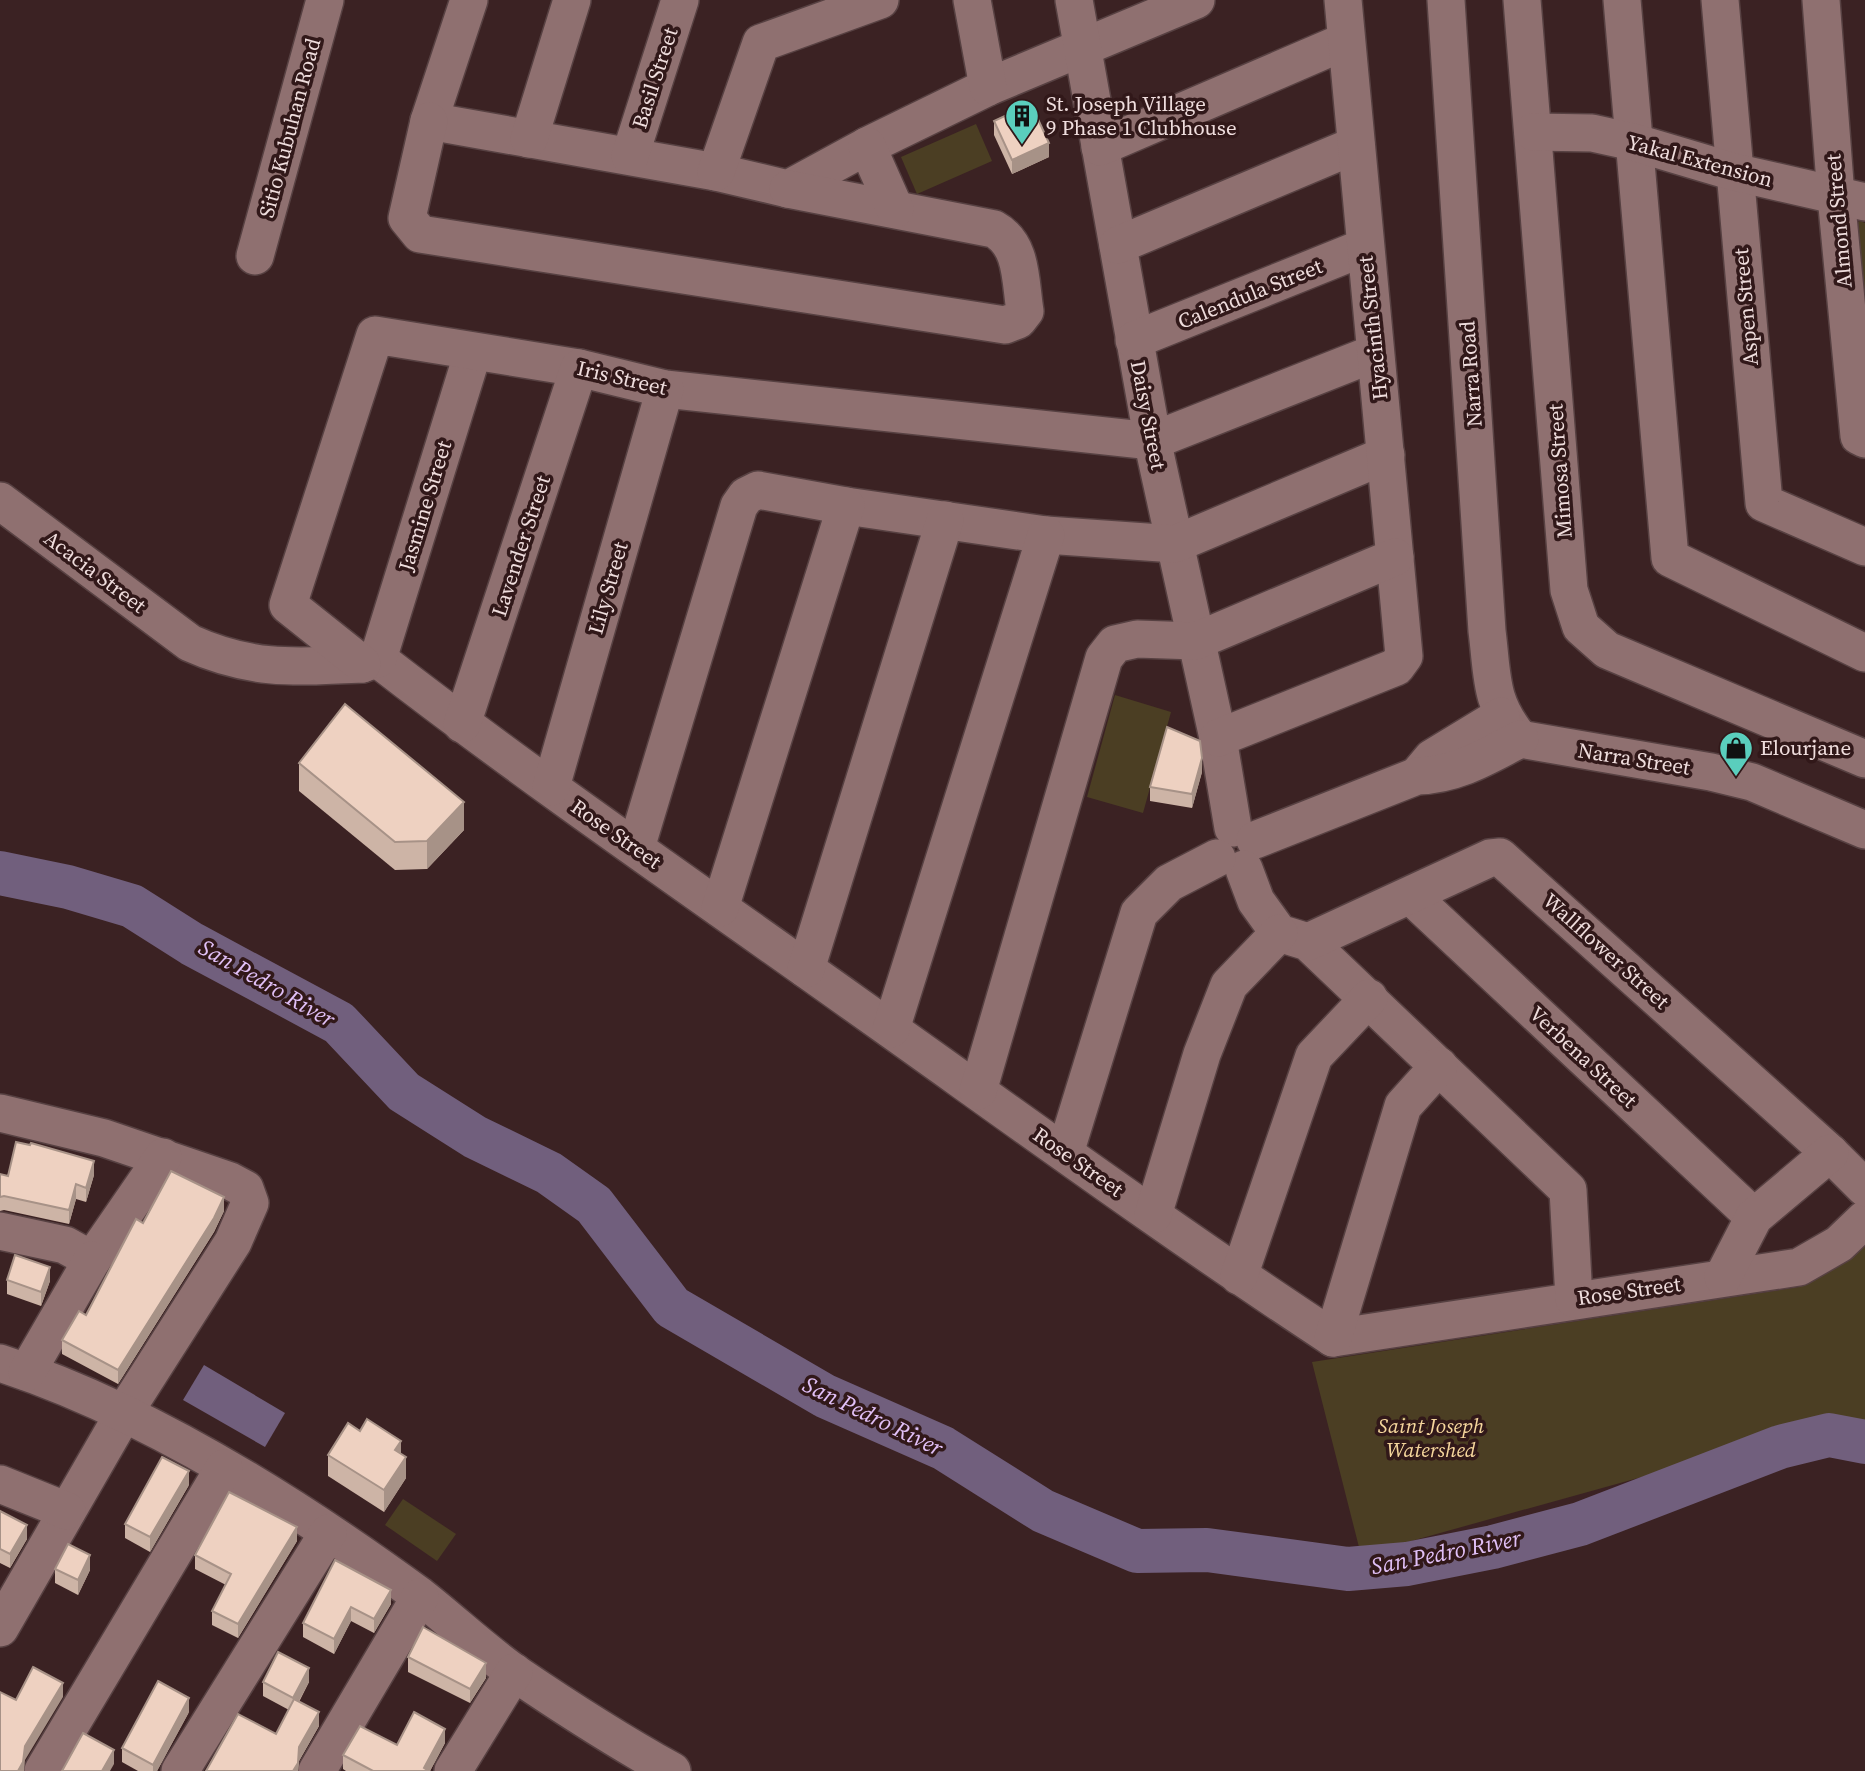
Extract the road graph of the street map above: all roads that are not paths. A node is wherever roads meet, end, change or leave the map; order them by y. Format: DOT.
graph roads {
  1 [pos="325,0"];
  2 [pos="469,0"];
  3 [pos="572,0"];
  4 [pos="680,0"];
  5 [pos="880,0"];
  6 [pos="972,0"];
  7 [pos="1074,0"];
  8 [pos="1196,0"];
  9 [pos="1343,0"];
  10 [pos="1446,0"];
  11 [pos="1522,0"];
  12 [pos="1622,0"];
  13 [pos="1720,0"];
  14 [pos="1821,0"];
  15 [pos="1346,41"];
  16 [pos="1082,47"];
  17 [pos="988,86"];
  18 [pos="429,121"];
  19 [pos="1533,132"];
  20 [pos="530,139"];
  21 [pos="1633,142"];
  22 [pos="1356,145"];
  23 [pos="867,146"];
  24 [pos="1100,147"];
  25 [pos="630,156"];
  26 [pos="716,172"];
  27 [pos="1734,173"];
  28 [pos="788,189"];
  29 [pos="1850,199"];
  30 [pos="895,209"];
  31 [pos="1118,245"];
  32 [pos="1365,247"];
  33 [pos="255,256"];
  34 [pos="1134,340"];
  35 [pos="473,352"];
  36 [pos="1375,353"];
  37 [pos="579,368"];
  38 [pos="665,389"];
  39 [pos="1865,439"];
  40 [pos="1152,441"];
  41 [pos="1386,455"];
  42 [pos="0,500"];
  43 [pos="846,506"];
  44 [pos="945,520"];
  45 [pos="1046,535"];
  46 [pos="1175,544"];
  47 [pos="1865,547"];
  48 [pos="1395,557"];
  49 [pos="288,605"];
  50 [pos="1196,641"];
  51 [pos="1865,653"];
  52 [pos="370,662"];
  53 [pos="462,724"];
  54 [pos="1510,728"];
  55 [pos="1218,738"];
  56 [pos="1861,747"];
  57 [pos="551,787"];
  58 [pos="1865,830"];
  59 [pos="636,848"];
  60 [pos="1237,849"];
  61 [pos="1411,896"];
  62 [pos="720,908"];
  63 [pos="1294,938"];
  64 [pos="806,969"];
  65 [pos="1370,998"];
  66 [pos="891,1029"];
  67 [pos="1439,1066"];
  68 [pos="978,1091"];
  69 [pos="0,1113"];
  70 [pos="1065,1153"];
  71 [pos="1830,1153"];
  72 [pos="163,1157"];
  73 [pos="1865,1188"];
  74 [pos="1153,1215"];
  75 [pos="1754,1217"];
  76 [pos="1865,1219"];
  77 [pos="0,1231"];
  78 [pos="92,1260"];
  79 [pos="1239,1276"];
  80 [pos="1723,1277"];
  81 [pos="1574,1299"];
  82 [pos="1333,1338"];
  83 [pos="13,1368"];
  84 [pos="124,1413"];
  85 [pos="224,1468"];
  86 [pos="0,1484"];
  87 [pos="67,1511"];
  88 [pos="328,1533"];
  89 [pos="420,1597"];
  90 [pos="0,1628"];
  91 [pos="514,1672"];
  92 [pos="43,1771"];
  93 [pos="180,1771"];
  94 [pos="317,1771"];
  95 [pos="454,1771"];
  96 [pos="672,1771"];
  1 -- 33 [label="street, Sitio Kubuhan Road"];
  2 -- 18 [label="street"];
  3 -- 20 [label="street"];
  4 -- 25 [label="street, Basil Street"];
  5 -- 26 [label="street"];
  6 -- 17 [label="street"];
  7 -- 16 [label="street, Daisy Street"];
  8 -- 16 [label="street"];
  9 -- 15 [label="street, Hyacinth Street"];
  10 -- 54 [label="street, Narra Road"];
  11 -- 19 [label="street, Mimosa Street"];
  12 -- 21 [label="street"];
  13 -- 27 [label="street, Aspen Street"];
  14 -- 29 [label="street, Almond Street"];
  15 -- 22 [label="street, Hyacinth Street"];
  15 -- 24 [label="street"];
  16 -- 17 [label="street"];
  16 -- 24 [label="street, Daisy Street"];
  17 -- 23 [label="street"];
  18 -- 20 [label="street"];
  18 -- 30 [label="street"];
  19 -- 21 [label="street, Yakal Extension"];
  19 -- 56 [label="street, Mimosa Street"];
  20 -- 25 [label="street"];
  21 -- 27 [label="street, Yakal Extension"];
  21 -- 51 [label="street"];
  22 -- 31 [label="street"];
  22 -- 32 [label="street, Hyacinth Street"];
  23 -- 28 [label="street"];
  23 -- 30 [label="street"];
  24 -- 31 [label="street, Daisy Street"];
  25 -- 26 [label="street"];
  26 -- 28 [label="street"];
  27 -- 29 [label="street, Yakal Extension"];
  27 -- 47 [label="street, Aspen Street"];
  28 -- 30 [label="street"];
  29 -- 39 [label="street, Almond Street"];
  31 -- 34 [label="street, Daisy Street"];
  32 -- 34 [label="street, Calendula Street"];
  32 -- 36 [label="street, Hyacinth Street"];
  34 -- 40 [label="street, Daisy Street"];
  35 -- 37 [label="street, Iris Street"];
  35 -- 49 [label="street, Iris Street"];
  35 -- 52 [label="street, Jasmine Street"];
  36 -- 40 [label="street"];
  36 -- 41 [label="street, Hyacinth Street"];
  37 -- 38 [label="street, Iris Street"];
  37 -- 53 [label="street, Lavender Street"];
  38 -- 40 [label="street, Iris Street"];
  38 -- 57 [label="street, Lily Street"];
  40 -- 46 [label="street, Daisy Street"];
  41 -- 46 [label="street"];
  41 -- 48 [label="street, Hyacinth Street"];
  42 -- 52 [label="street, Acacia Street"];
  43 -- 44 [label="street"];
  43 -- 59 [label="street"];
  43 -- 62 [label="street"];
  44 -- 45 [label="street"];
  44 -- 64 [label="street"];
  45 -- 46 [label="street"];
  45 -- 66 [label="street"];
  46 -- 50 [label="street, Daisy Street"];
  48 -- 50 [label="street"];
  48 -- 55 [label="street, Hyacinth Street"];
  49 -- 52 [label="street, Rose Street"];
  50 -- 55 [label="street, Daisy Street"];
  50 -- 68 [label="street"];
  52 -- 53 [label="street, Rose Street"];
  53 -- 57 [label="street, Rose Street"];
  54 -- 58 [label="street, Narra Street"];
  54 -- 60 [label="street"];
  55 -- 60 [label="street, Daisy Street"];
  57 -- 59 [label="street, Rose Street"];
  59 -- 62 [label="street, Rose Street"];
  60 -- 63 [label="street, Daisy Street"];
  60 -- 70 [label="street"];
  61 -- 63 [label="street, Wallflower Street"];
  61 -- 71 [label="street, Wallflower Street"];
  61 -- 75 [label="street, Verbena Street"];
  62 -- 64 [label="street, Rose Street"];
  63 -- 65 [label="street, Daisy Street"];
  63 -- 74 [label="street"];
  64 -- 66 [label="street, Rose Street"];
  65 -- 67 [label="street, Daisy Street"];
  65 -- 79 [label="street"];
  66 -- 68 [label="street, Rose Street"];
  67 -- 81 [label="street, Daisy Street"];
  67 -- 82 [label="street"];
  68 -- 70 [label="street, Rose Street"];
  69 -- 72 [label="street"];
  70 -- 74 [label="street, Rose Street"];
  71 -- 73 [label="street, Wallflower Street"];
  71 -- 75 [label="street"];
  72 -- 78 [label="street"];
  72 -- 84 [label="street"];
  74 -- 79 [label="street, Rose Street"];
  75 -- 80 [label="street"];
  76 -- 80 [label="street, Rose Street"];
  77 -- 78 [label="street"];
  78 -- 83 [label="street"];
  79 -- 82 [label="street, Rose Street"];
  80 -- 81 [label="street, Rose Street"];
  81 -- 82 [label="street, Rose Street"];
  83 -- 84 [label="street"];
  84 -- 85 [label="street"];
  84 -- 87 [label="street"];
  85 -- 88 [label="street"];
  85 -- 92 [label="street"];
  86 -- 87 [label="street"];
  87 -- 90 [label="street"];
  88 -- 89 [label="street"];
  88 -- 93 [label="street"];
  89 -- 91 [label="street"];
  89 -- 94 [label="street"];
  91 -- 95 [label="street"];
  91 -- 96 [label="street"];
}
